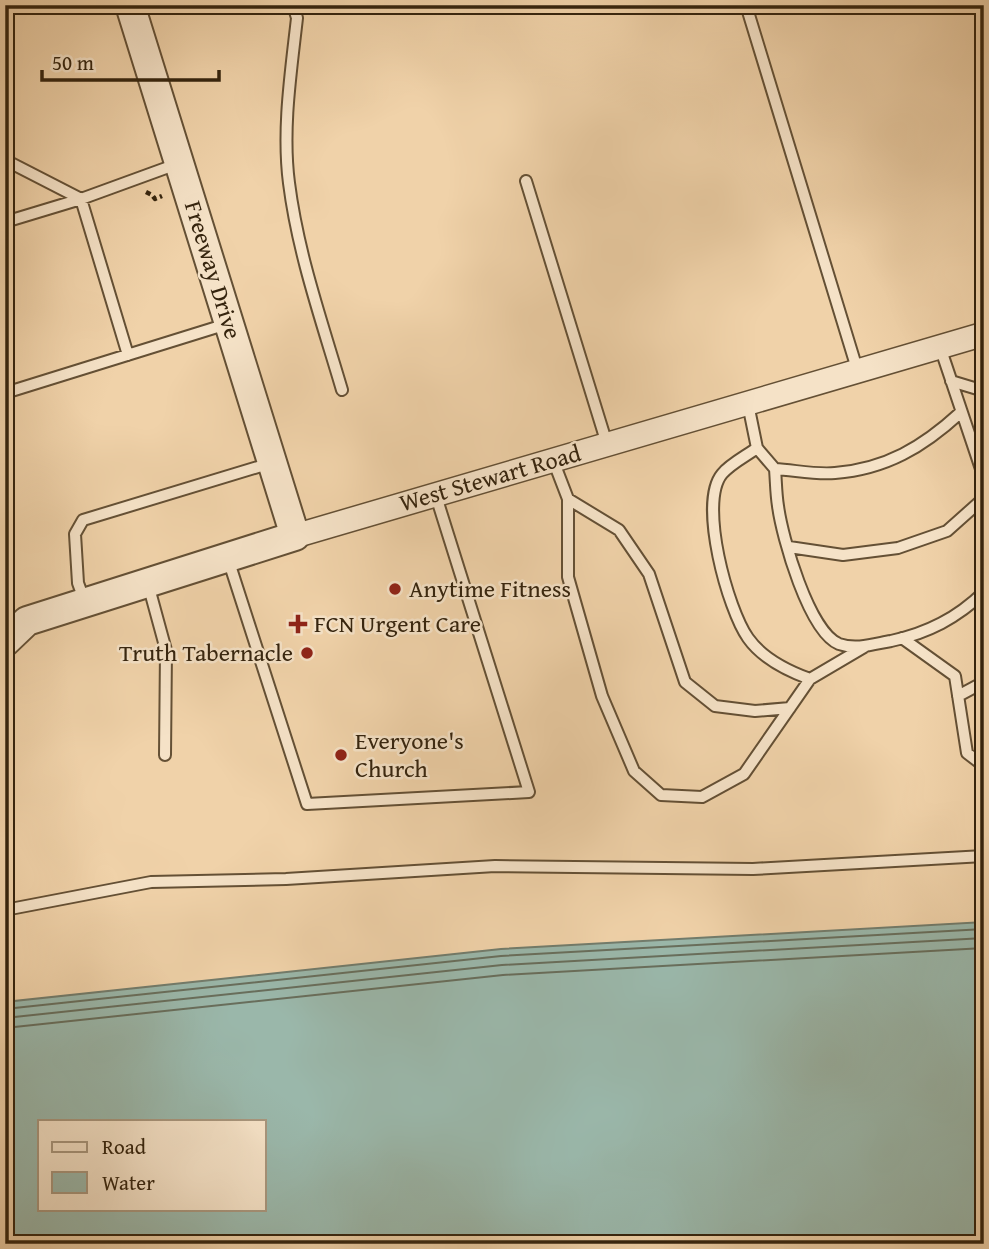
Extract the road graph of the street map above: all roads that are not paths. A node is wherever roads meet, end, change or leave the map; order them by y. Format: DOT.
graph roads {
  1 [pos="293,5"];
  2 [pos="746,5"];
  3 [pos="134,6"];
  4 [pos="5,160"];
  5 [pos="179,163"];
  6 [pos="526,181"];
  7 [pos="81,199"];
  8 [pos="5,222"];
  9 [pos="229,323"];
  10 [pos="984,334"];
  11 [pos="940,347"];
  12 [pos="128,355"];
  13 [pos="858,372"];
  14 [pos="951,381"];
  15 [pos="342,390"];
  16 [pos="984,391"];
  17 [pos="5,393"];
  18 [pos="748,404"];
  19 [pos="960,413"];
  20 [pos="607,444"];
  21 [pos="757,448"];
  22 [pos="553,460"];
  23 [pos="273,462"];
  24 [pos="775,469"];
  25 [pos="984,478"];
  26 [pos="435,493"];
  27 [pos="984,498"];
  28 [pos="568,499"];
  29 [pos="295,536"];
  30 [pos="789,547"];
  31 [pos="227,556"];
  32 [pos="147,581"];
  33 [pos="984,592"];
  34 [pos="85,602"];
  35 [pos="902,638"];
  36 [pos="5,642"];
  37 [pos="866,646"];
  38 [pos="810,679"];
  39 [pos="984,682"];
  40 [pos="958,696"];
  41 [pos="790,708"];
  42 [pos="165,755"];
  43 [pos="984,766"];
  44 [pos="984,856"];
  45 [pos="5,910"];
  1 -- 15 [label="lane"];
  2 -- 13 [label="lane"];
  3 -- 5 [label="street, Freeway Drive"];
  4 -- 7 [label="lane"];
  5 -- 7 [label="lane"];
  5 -- 9 [label="street, Freeway Drive"];
  6 -- 20 [label="lane"];
  7 -- 8 [label="lane"];
  7 -- 12 [label="lane"];
  9 -- 12 [label="lane"];
  9 -- 23 [label="street, Freeway Drive"];
  10 -- 11 [label="street, West Stewart Road"];
  11 -- 13 [label="street, West Stewart Road"];
  11 -- 14 [label="lane"];
  12 -- 17 [label="lane"];
  13 -- 18 [label="street, West Stewart Road"];
  14 -- 16 [label="lane"];
  14 -- 19 [label="lane"];
  18 -- 20 [label="street, West Stewart Road"];
  18 -- 21 [label="lane"];
  19 -- 24 [label="lane"];
  19 -- 25 [label="lane"];
  20 -- 22 [label="street, West Stewart Road"];
  21 -- 24 [label="lane"];
  21 -- 38 [label="lane"];
  22 -- 26 [label="street, West Stewart Road"];
  22 -- 28 [label="lane"];
  23 -- 29 [label="street, Freeway Drive"];
  23 -- 34 [label="lane"];
  24 -- 30 [label="lane"];
  26 -- 29 [label="street, West Stewart Road"];
  26 -- 31 [label="lane"];
  27 -- 30 [label="lane"];
  28 -- 41 [label="lane"];
  28 -- 41 [label="lane"];
  29 -- 31 [label="street, West Stewart Road"];
  30 -- 37 [label="lane"];
  31 -- 32 [label="street, West Stewart Road"];
  32 -- 34 [label="street, West Stewart Road"];
  32 -- 42 [label="lane"];
  33 -- 35 [label="lane"];
  34 -- 36 [label="street, West Stewart Road"];
  35 -- 37 [label="lane"];
  35 -- 40 [label="lane"];
  37 -- 38 [label="lane"];
  38 -- 41 [label="lane"];
  39 -- 40 [label="lane"];
  40 -- 43 [label="lane"];
  44 -- 45 [label="lane"];
}
